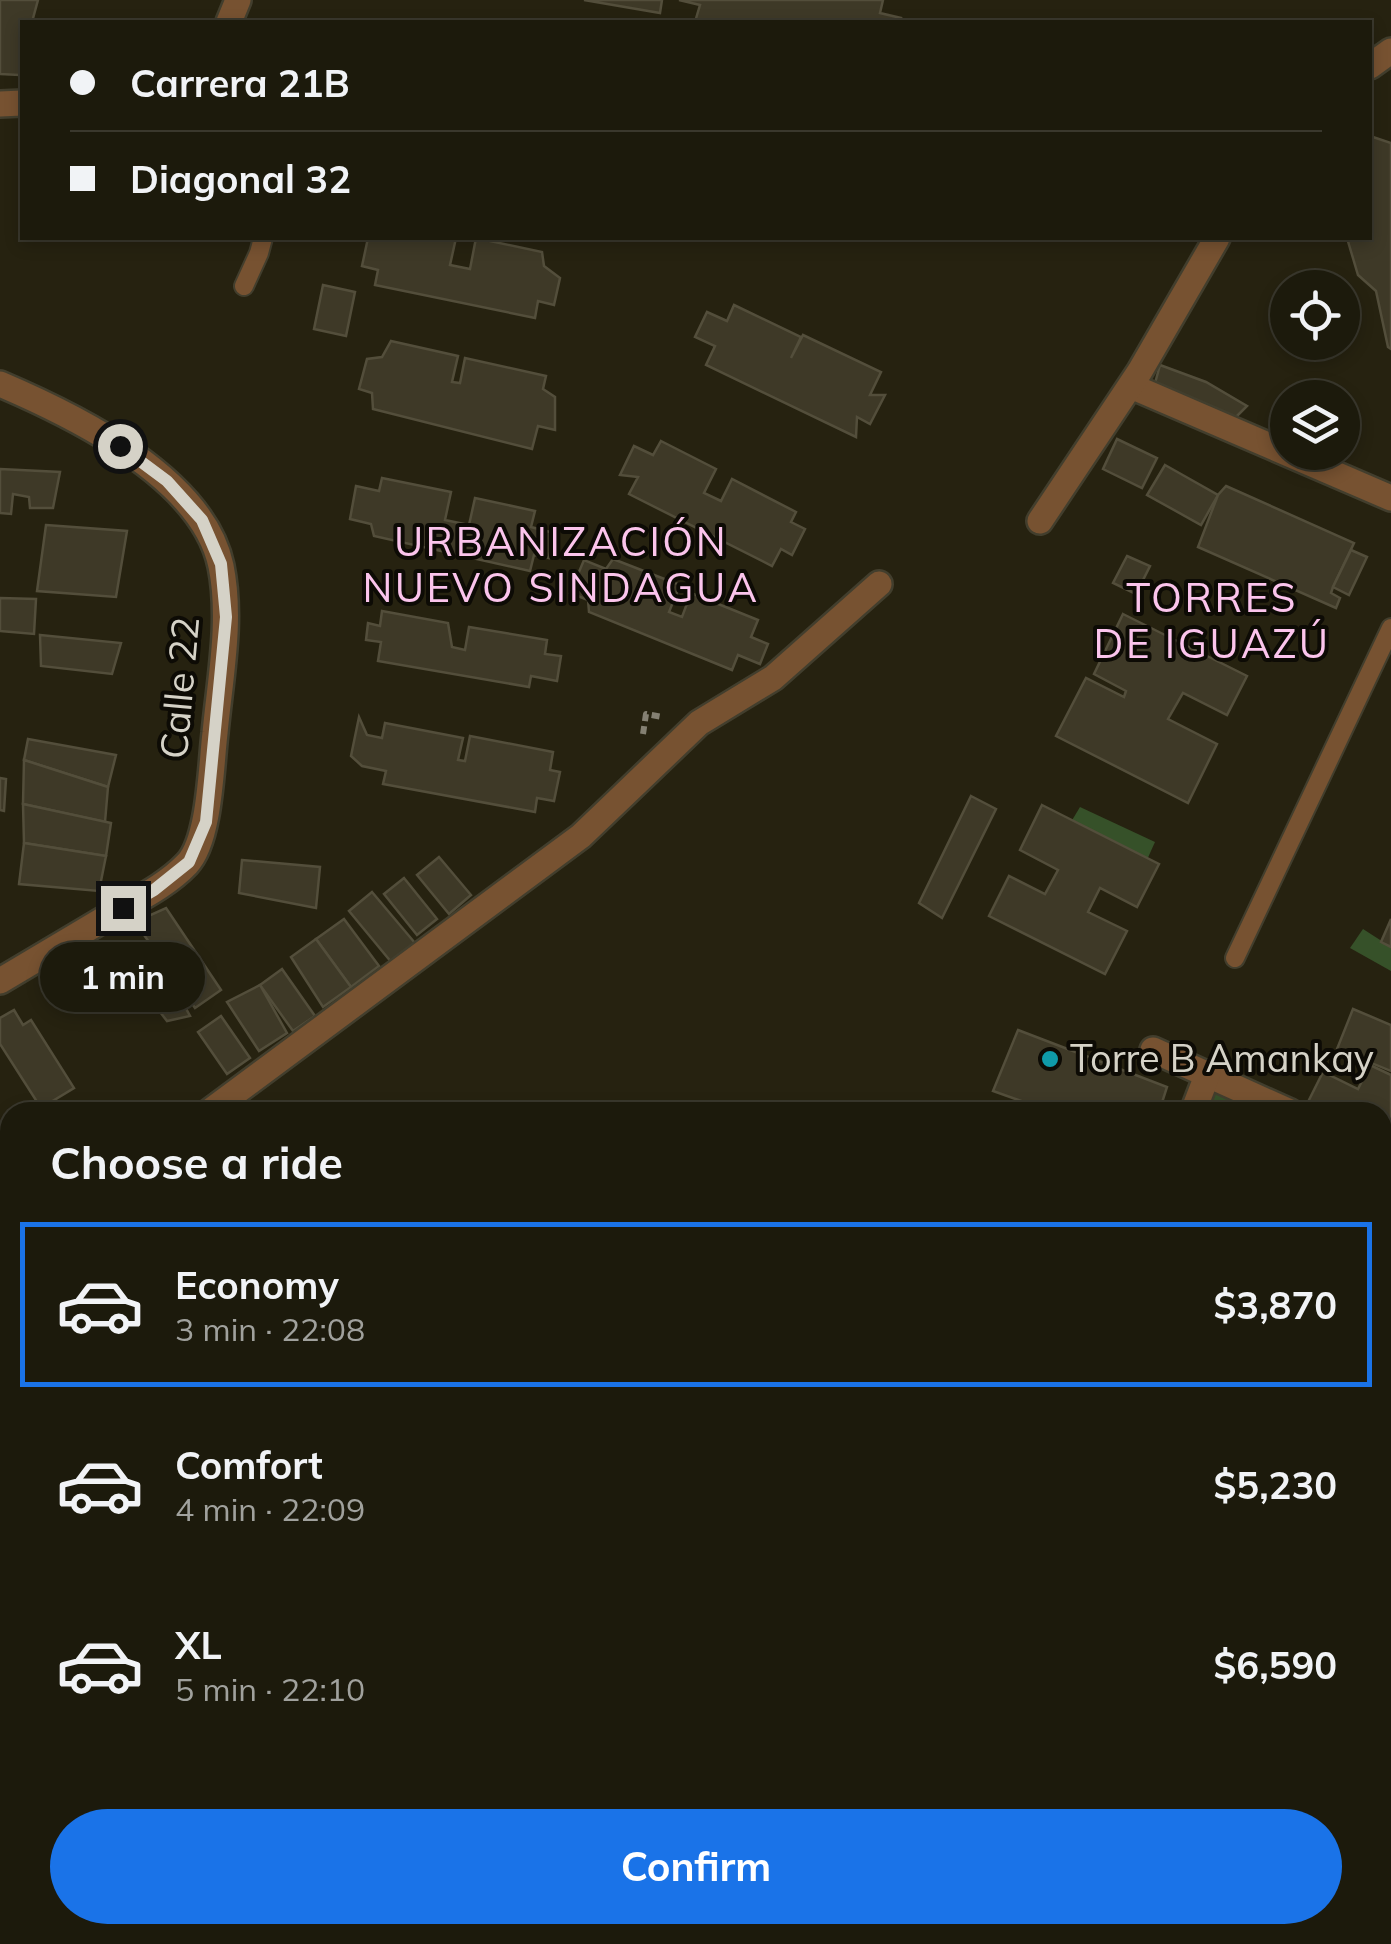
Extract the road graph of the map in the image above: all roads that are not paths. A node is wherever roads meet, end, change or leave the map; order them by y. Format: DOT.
graph roads {
  1 [pos="262,240"];
  2 [pos="1216,240"];
  3 [pos="244,286"];
  4 [pos="0,384"];
  5 [pos="1130,386"];
  6 [pos="1391,498"];
  7 [pos="1040,520"];
  8 [pos="879,584"];
  9 [pos="1391,628"];
  10 [pos="1235,958"];
  11 [pos="0,981"];
  12 [pos="1153,1050"];
  13 [pos="1208,1074"];
  14 [pos="222,1102"];
  15 [pos="1197,1102"];
  16 [pos="1268,1102"];
  1 -- 3 [label="lane"];
  2 -- 5 [label="street"];
  4 -- 11 [label="street, Calle 22"];
  5 -- 6 [label="street"];
  5 -- 7 [label="street"];
  8 -- 14 [label="street"];
  9 -- 10 [label="lane"];
  12 -- 13 [label="street"];
  13 -- 15 [label="street"];
  13 -- 16 [label="street"];
}
